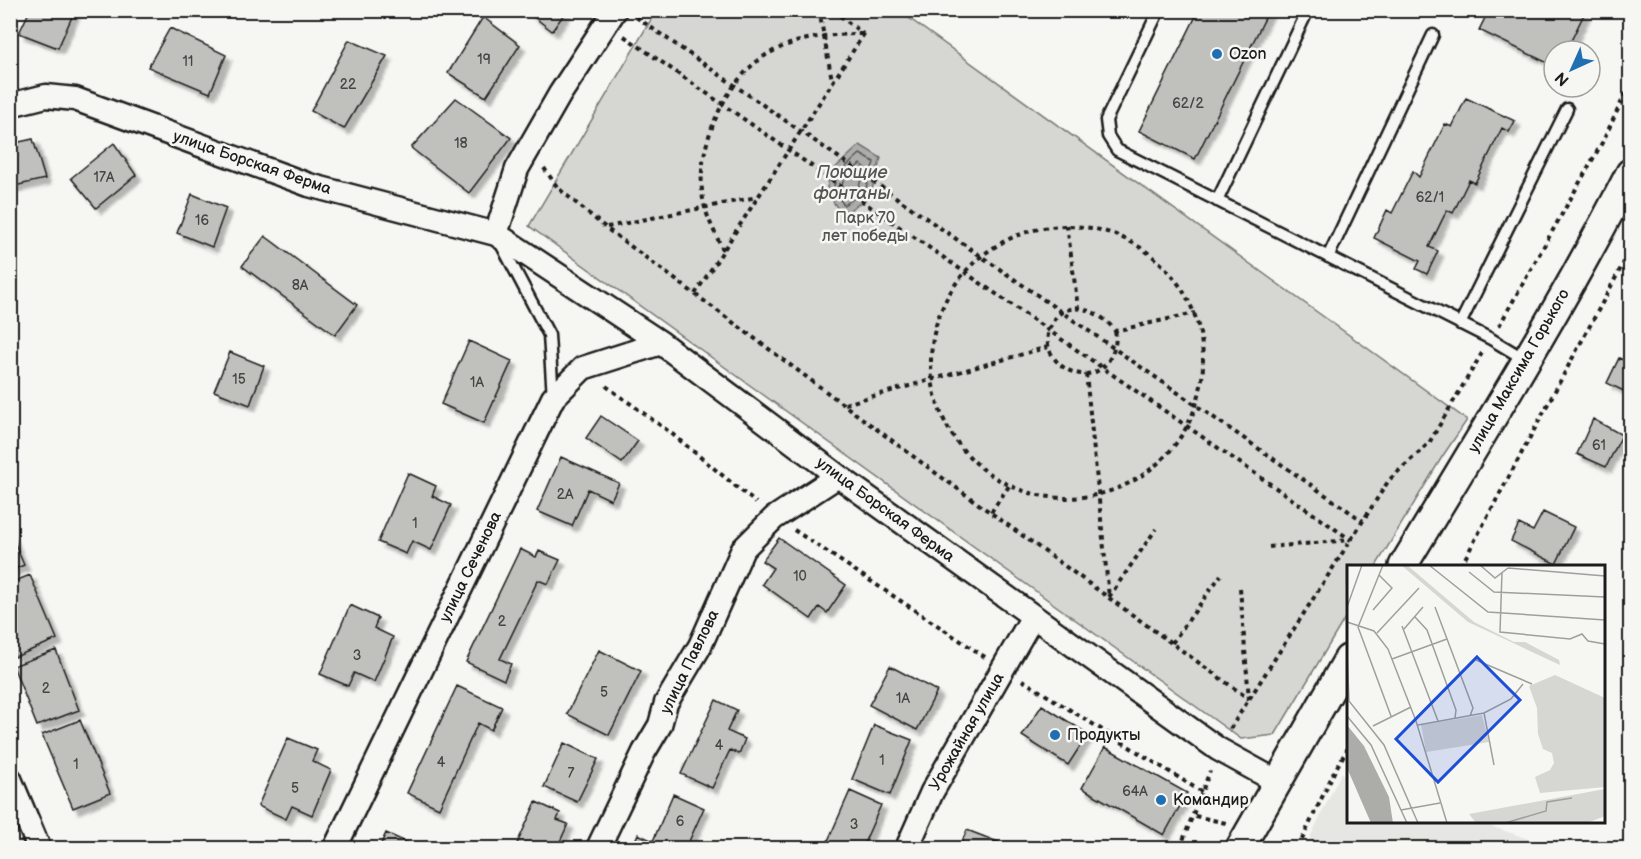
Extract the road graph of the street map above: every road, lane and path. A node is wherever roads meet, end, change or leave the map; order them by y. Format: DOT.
graph roads {
  1 [pos="627,10"];
  2 [pos="819,10"];
  3 [pos="833,10"];
  4 [pos="1159,10"];
  5 [pos="1308,10"];
  6 [pos="610,17"];
  7 [pos="824,34"];
  8 [pos="864,34"];
  9 [pos="1433,35"];
  10 [pos="832,81"];
  11 [pos="1630,84"];
  12 [pos="735,85"];
  13 [pos="10,105"];
  14 [pos="724,105"];
  15 [pos="1567,109"];
  16 [pos="799,130"];
  17 [pos="530,147"];
  18 [pos="788,149"];
  19 [pos="1630,173"];
  20 [pos="757,197"];
  21 [pos="1217,201"];
  22 [pos="704,208"];
  23 [pos="1067,225"];
  24 [pos="606,228"];
  25 [pos="496,234"];
  26 [pos="723,250"];
  27 [pos="1630,251"];
  28 [pos="980,256"];
  29 [pos="1328,257"];
  30 [pos="964,271"];
  31 [pos="695,294"];
  32 [pos="1078,308"];
  33 [pos="1062,313"];
  34 [pos="1195,313"];
  35 [pos="1460,324"];
  36 [pos="1049,330"];
  37 [pos="1115,331"];
  38 [pos="1491,339"];
  39 [pos="661,343"];
  40 [pos="1048,347"];
  41 [pos="1114,349"];
  42 [pos="1527,360"];
  43 [pos="583,368"];
  44 [pos="1103,368"];
  45 [pos="1086,374"];
  46 [pos="931,379"];
  47 [pos="553,398"];
  48 [pos="844,404"];
  49 [pos="1197,406"];
  50 [pos="1188,427"];
  51 [pos="838,476"];
  52 [pos="1009,486"];
  53 [pos="1099,496"];
  54 [pos="991,512"];
  55 [pos="774,518"];
  56 [pos="1363,521"];
  57 [pos="1156,529"];
  58 [pos="1351,540"];
  59 [pos="1269,547"];
  60 [pos="1404,565"];
  61 [pos="1462,565"];
  62 [pos="1221,574"];
  63 [pos="1240,588"];
  64 [pos="1109,598"];
  65 [pos="1032,618"];
  66 [pos="1172,644"];
  67 [pos="1347,661"];
  68 [pos="1003,669"];
  69 [pos="1249,699"];
  70 [pos="1218,749"];
  71 [pos="1347,750"];
  72 [pos="10,779"];
  73 [pos="1276,781"];
  74 [pos="39,849"];
  75 [pos="335,849"];
  76 [pos="598,849"];
  77 [pos="907,849"];
  78 [pos="1180,849"];
  79 [pos="1240,849"];
  80 [pos="1298,849"];
  1 -- 12 [label="path"];
  2 -- 7 [label="path"];
  3 -- 8 [label="path"];
  4 -- 21 [label="lane"];
  5 -- 21 [label="lane"];
  6 -- 14 [label="path"];
  6 -- 17 [label="street"];
  7 -- 8 [label="path"];
  7 -- 10 [label="path"];
  7 -- 12 [label="path"];
  8 -- 10 [label="path"];
  9 -- 29 [label="lane"];
  10 -- 16 [label="path"];
  11 -- 38 [label="path"];
  12 -- 14 [label="path"];
  12 -- 16 [label="path"];
  13 -- 25 [label="street, улица Борская Ферма"];
  14 -- 18 [label="path"];
  14 -- 22 [label="path"];
  15 -- 35 [label="lane"];
  16 -- 18 [label="path"];
  16 -- 28 [label="path"];
  17 -- 24 [label="path"];
  17 -- 25 [label="street"];
  18 -- 20 [label="path"];
  18 -- 30 [label="path"];
  19 -- 42 [label="street, улица Максима Горького"];
  20 -- 22 [label="path"];
  20 -- 26 [label="path"];
  21 -- 29 [label="lane"];
  22 -- 24 [label="path"];
  22 -- 26 [label="path"];
  23 -- 28 [label="path"];
  23 -- 32 [label="path"];
  23 -- 34 [label="path"];
  24 -- 31 [label="path"];
  25 -- 39 [label="street, улица Борская Ферма"];
  25 -- 47 [label="lane"];
  26 -- 31 [label="path"];
  27 -- 61 [label="path"];
  28 -- 30 [label="path"];
  28 -- 33 [label="path"];
  29 -- 35 [label="lane"];
  30 -- 36 [label="path"];
  30 -- 46 [label="path"];
  31 -- 48 [label="path"];
  32 -- 33 [label="path"];
  32 -- 37 [label="path"];
  33 -- 36 [label="path"];
  33 -- 41 [label="path"];
  34 -- 37 [label="path"];
  34 -- 49 [label="path"];
  35 -- 38 [label="lane"];
  36 -- 40 [label="path"];
  36 -- 44 [label="path"];
  37 -- 41 [label="path"];
  38 -- 42 [label="lane"];
  38 -- 56 [label="path"];
  39 -- 43 [label="street, улица Сеченова"];
  39 -- 51 [label="street, улица Борская Ферма"];
  40 -- 45 [label="path"];
  40 -- 46 [label="path"];
  41 -- 44 [label="path"];
  41 -- 49 [label="path"];
  42 -- 60 [label="street, улица Максима Горького"];
  43 -- 47 [label="street, улица Сеченова"];
  43 -- 55 [label="path"];
  44 -- 45 [label="path"];
  44 -- 50 [label="path"];
  45 -- 53 [label="path"];
  46 -- 48 [label="path"];
  46 -- 52 [label="path"];
  47 -- 75 [label="street, улица Сеченова"];
  48 -- 54 [label="path"];
  49 -- 50 [label="path"];
  49 -- 56 [label="path"];
  50 -- 53 [label="path"];
  50 -- 58 [label="path"];
  51 -- 55 [label="street, улица Павлова"];
  51 -- 65 [label="street, улица Борская Ферма"];
  52 -- 53 [label="path"];
  52 -- 54 [label="path"];
  53 -- 64 [label="path"];
  54 -- 64 [label="path"];
  55 -- 68 [label="path"];
  55 -- 76 [label="street, улица Павлова"];
  56 -- 58 [label="path"];
  57 -- 64 [label="path"];
  58 -- 59 [label="path"];
  58 -- 69 [label="path"];
  62 -- 66 [label="path"];
  63 -- 69 [label="path"];
  64 -- 66 [label="path"];
  65 -- 68 [label="street, Урожайная улица"];
  65 -- 70 [label="street, улица Борская Ферма"];
  66 -- 69 [label="path"];
  67 -- 73 [label="street"];
  68 -- 77 [label="street, Урожайная улица"];
  68 -- 78 [label="path"];
  69 -- 70 [label="path"];
  70 -- 73 [label="street, улица Борская Ферма"];
  71 -- 80 [label="path"];
  72 -- 74 [label="street"];
  73 -- 79 [label="street"];
}
